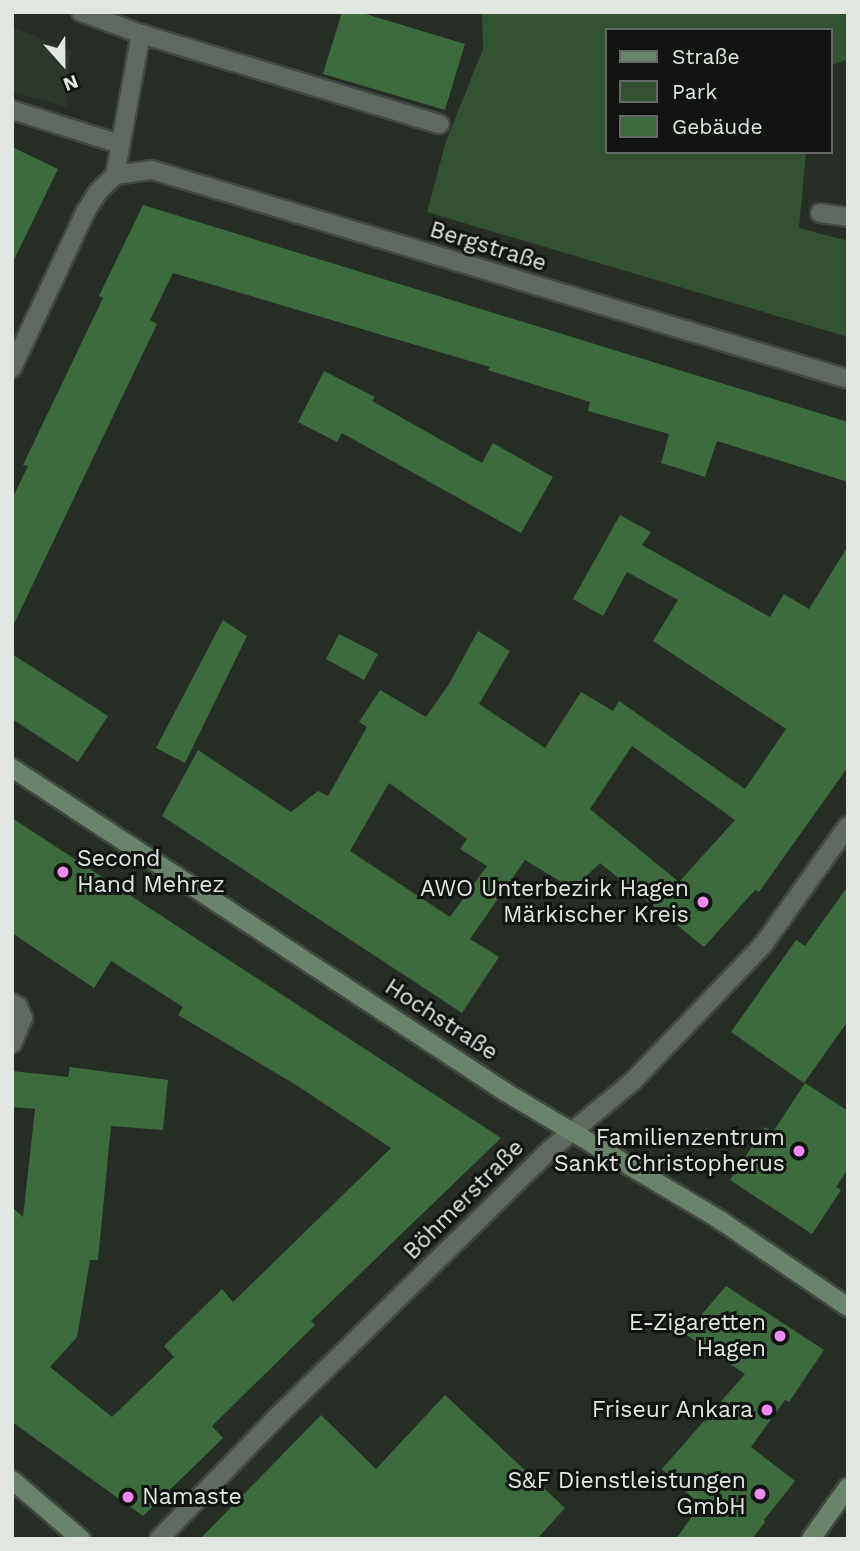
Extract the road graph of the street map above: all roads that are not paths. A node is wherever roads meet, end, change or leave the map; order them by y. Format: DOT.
graph roads {
  1 [pos="80,12"];
  2 [pos="141,34"];
  3 [pos="12,110"];
  4 [pos="440,124"];
  5 [pos="120,144"];
  6 [pos="115,175"];
  7 [pos="820,213"];
  8 [pos="848,217"];
  9 [pos="12,368"];
  10 [pos="848,379"];
  11 [pos="12,768"];
  12 [pos="848,826"];
  13 [pos="12,1003"];
  14 [pos="12,1044"];
  15 [pos="573,1131"];
  16 [pos="848,1307"];
  17 [pos="12,1480"];
  18 [pos="848,1487"];
  19 [pos="81,1539"];
  20 [pos="159,1539"];
  21 [pos="811,1539"];
  1 -- 2 [label="street"];
  2 -- 4 [label="street"];
  2 -- 5 [label="street"];
  3 -- 5 [label="street"];
  5 -- 6 [label="street"];
  6 -- 9 [label="street"];
  6 -- 10 [label="street, Bergstraße"];
  7 -- 8 [label="street"];
  11 -- 15 [label="street, Hochstraße"];
  12 -- 15 [label="street, Böhmerstraße"];
  13 -- 14 [label="street"];
  15 -- 16 [label="street, Hochstraße"];
  15 -- 20 [label="street, Böhmerstraße"];
  17 -- 19 [label="street"];
  18 -- 21 [label="street"];
}
